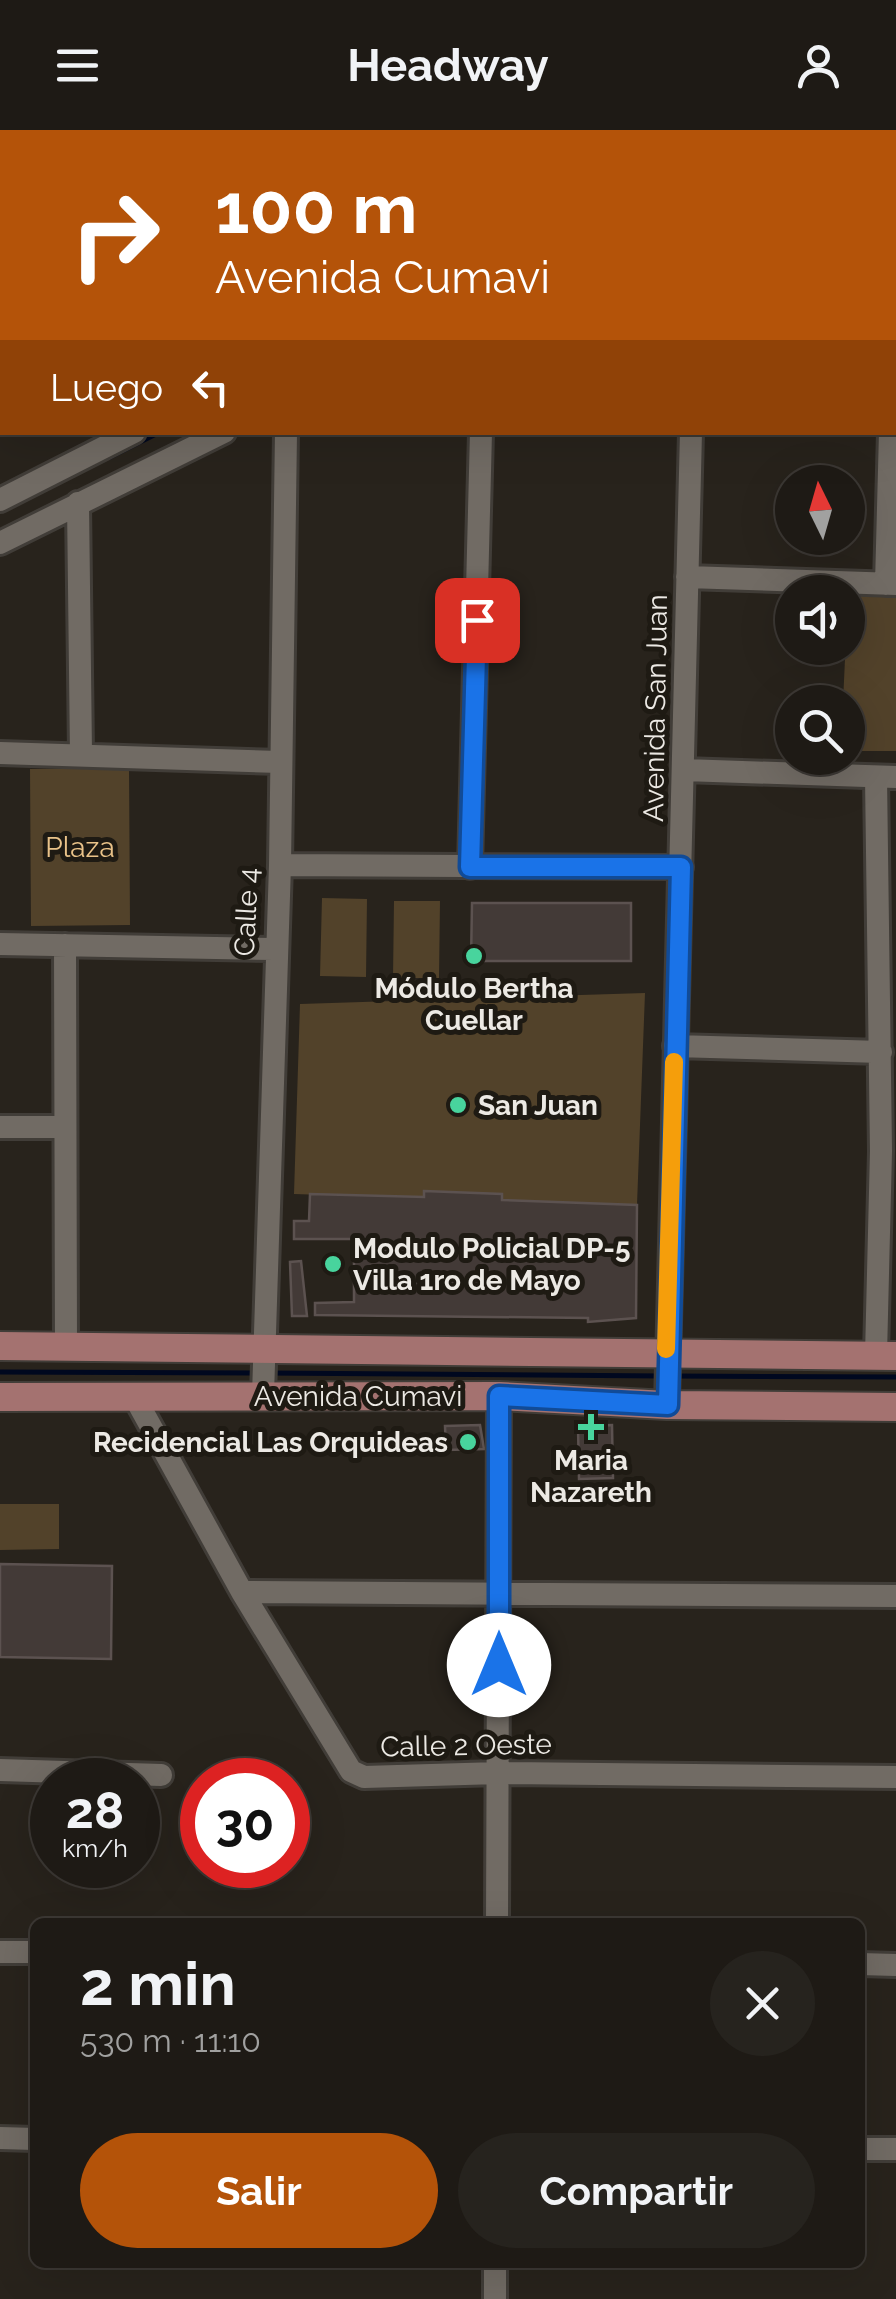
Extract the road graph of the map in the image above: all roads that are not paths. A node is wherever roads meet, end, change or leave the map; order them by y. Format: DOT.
graph roads {
  1 [pos="129,435"];
  2 [pos="218,435"];
  3 [pos="286,435"];
  4 [pos="481,435"];
  5 [pos="690,435"];
  6 [pos="890,435"];
  7 [pos="0,500"];
  8 [pos="78,503"];
  9 [pos="0,543"];
  10 [pos="687,578"];
  11 [pos="891,584"];
  12 [pos="0,753"];
  13 [pos="81,754"];
  14 [pos="280,762"];
  15 [pos="684,770"];
  16 [pos="886,777"];
  17 [pos="280,865"];
  18 [pos="470,867"];
  19 [pos="681,867"];
  20 [pos="0,944"];
  21 [pos="65,945"];
  22 [pos="274,949"];
  23 [pos="888,961"];
  24 [pos="675,1046"];
  25 [pos="881,1052"];
  26 [pos="0,1127"];
  27 [pos="64,1128"];
  28 [pos="889,1151"];
  29 [pos="0,1346"];
  30 [pos="66,1346"];
  31 [pos="886,1355"];
  32 [pos="666,1362"];
  33 [pos="262,1370"];
  34 [pos="134,1396"];
  35 [pos="499,1396"];
  36 [pos="0,1398"];
  37 [pos="667,1400"];
  38 [pos="896,1407"];
  39 [pos="242,1592"];
  40 [pos="499,1593"];
  41 [pos="896,1596"];
  42 [pos="0,1770"];
  43 [pos="498,1773"];
  44 [pos="161,1775"];
  45 [pos="896,1777"];
  46 [pos="497,1918"];
  47 [pos="0,1952"];
  48 [pos="30,1952"];
  49 [pos="865,1964"];
  50 [pos="896,1965"];
  51 [pos="0,2138"];
  52 [pos="30,2138"];
  53 [pos="865,2149"];
  54 [pos="896,2149"];
  55 [pos="495,2268"];
  56 [pos="495,2299"];
  1 -- 7 [label="street"];
  2 -- 8 [label="street"];
  3 -- 14 [label="street, Calle 4"];
  4 -- 18 [label="street"];
  5 -- 10 [label="street, Avenida San Juan"];
  6 -- 11 [label="street"];
  8 -- 9 [label="street"];
  8 -- 13 [label="street"];
  10 -- 11 [label="street"];
  10 -- 15 [label="street, Avenida San Juan"];
  12 -- 13 [label="street"];
  13 -- 14 [label="street"];
  14 -- 17 [label="street, Calle 4"];
  15 -- 16 [label="street"];
  15 -- 19 [label="street, Avenida San Juan"];
  16 -- 23 [label="street"];
  17 -- 18 [label="street"];
  17 -- 22 [label="street, Calle 4"];
  18 -- 19 [label="street"];
  19 -- 24 [label="street, Avenida San Juan"];
  20 -- 21 [label="street"];
  21 -- 22 [label="street"];
  21 -- 27 [label="street"];
  22 -- 33 [label="street, Calle 4"];
  23 -- 25 [label="street"];
  24 -- 25 [label="street"];
  24 -- 32 [label="street, Avenida San Juan"];
  25 -- 28 [label="street"];
  26 -- 27 [label="street"];
  27 -- 30 [label="street"];
  28 -- 31 [label="street"];
  29 -- 30 [label="main road, Avenida Cumavi"];
  30 -- 33 [label="main road, Avenida Cumavi"];
  31 -- 32 [label="main road, Avenida Cumavi"];
  32 -- 33 [label="main road, Avenida Cumavi"];
  32 -- 37 [label="street, Avenida San Juan"];
  33 -- 34 [label="main road, Avenida Cumavi"];
  33 -- 35 [label="main road, Avenida Cumavi"];
  34 -- 36 [label="main road, Avenida Cumavi"];
  34 -- 39 [label="street, Calle 2 Oeste"];
  35 -- 37 [label="main road, Avenida Cumavi"];
  35 -- 40 [label="street"];
  37 -- 38 [label="main road, Avenida Cumavi"];
  39 -- 40 [label="street"];
  39 -- 43 [label="street, Calle 2 Oeste"];
  40 -- 41 [label="street"];
  40 -- 43 [label="street"];
  42 -- 44 [label="street"];
  43 -- 45 [label="street, Calle 2 Oeste"];
  43 -- 46 [label="street"];
  47 -- 48 [label="street"];
  49 -- 50 [label="street"];
  51 -- 52 [label="street"];
  53 -- 54 [label="street"];
  55 -- 56 [label="street"];
}
